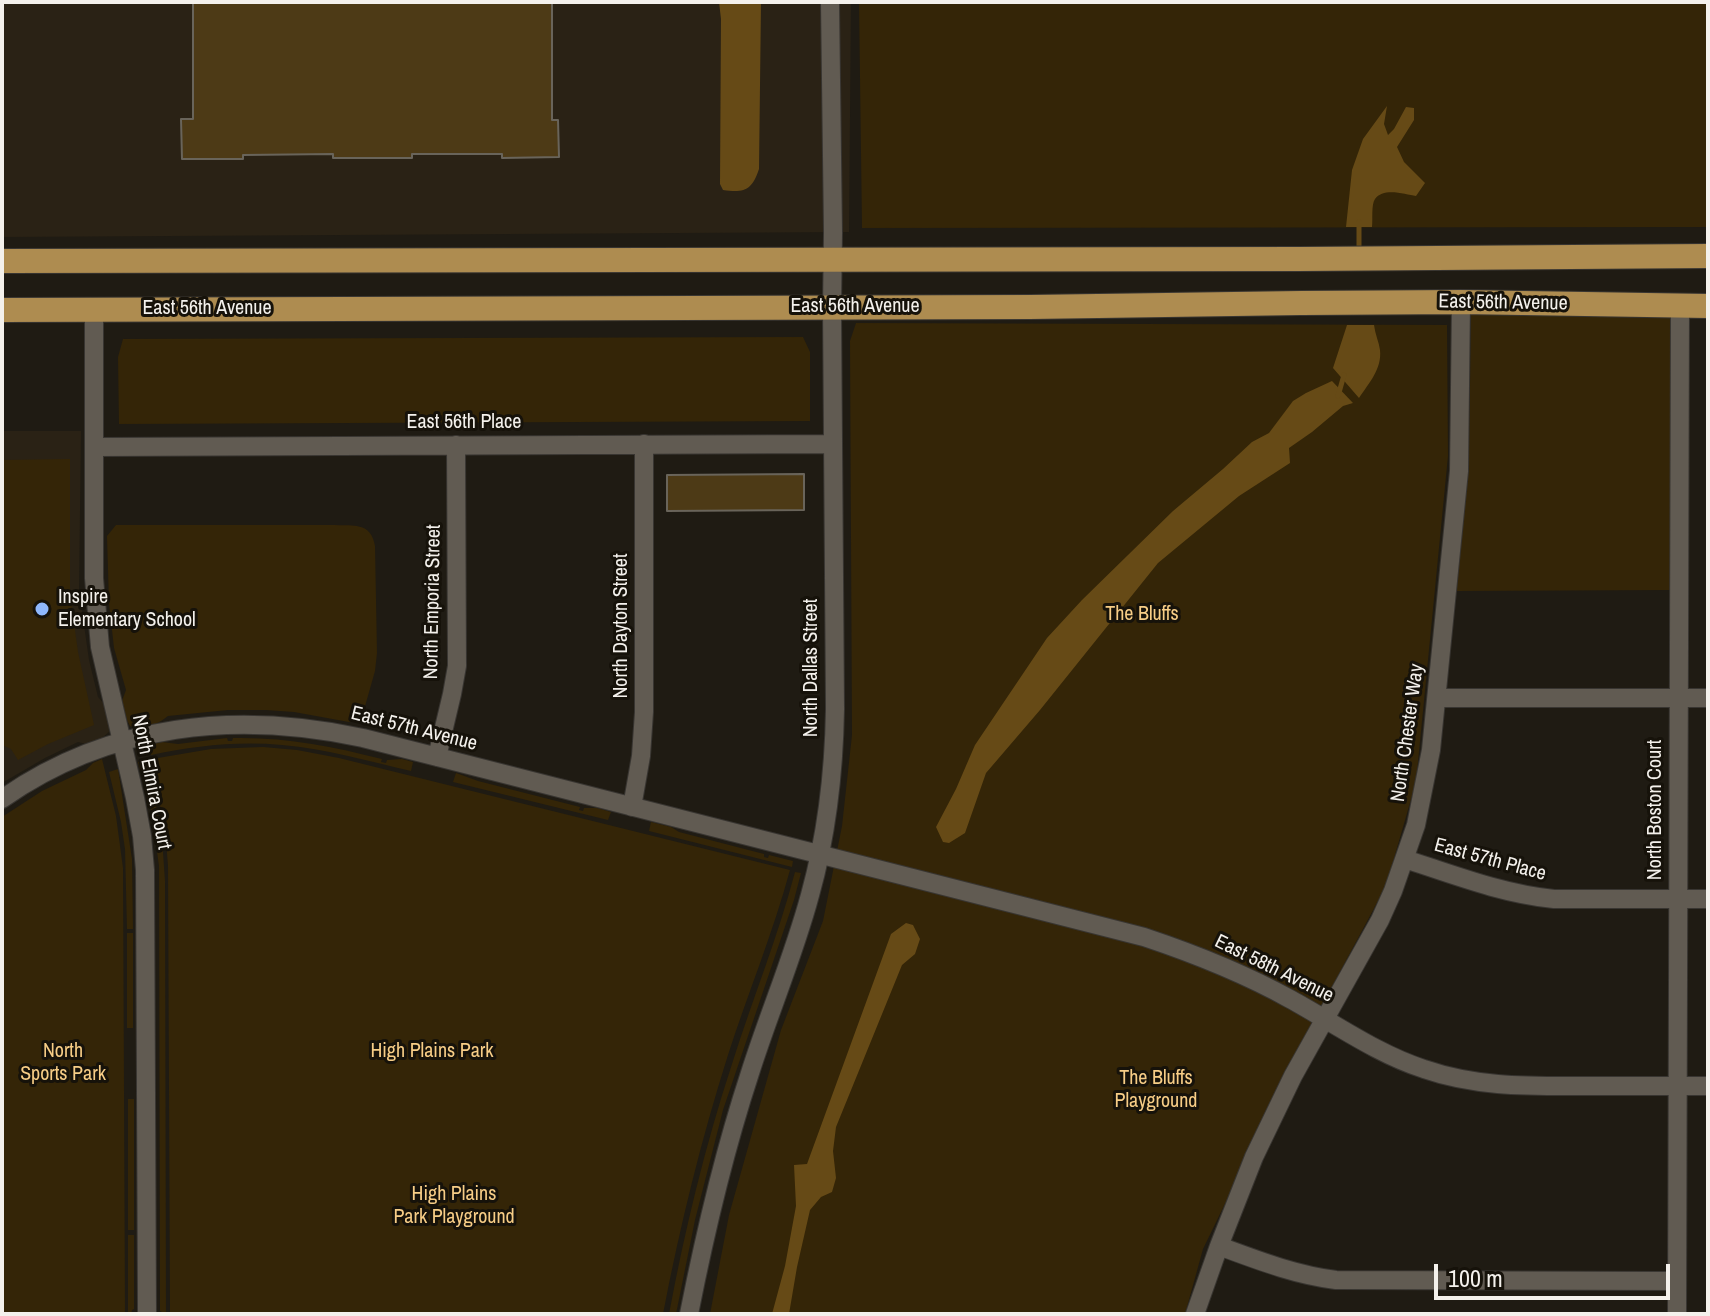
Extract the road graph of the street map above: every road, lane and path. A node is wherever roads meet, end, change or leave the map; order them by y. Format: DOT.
graph roads {
  1 [pos="830,2"];
  2 [pos="1708,256"];
  3 [pos="833,259"];
  4 [pos="2,261"];
  5 [pos="1461,302"];
  6 [pos="1680,305"];
  7 [pos="1708,306"];
  8 [pos="832,308"];
  9 [pos="94,309"];
  10 [pos="2,310"];
  11 [pos="644,444"];
  12 [pos="833,444"];
  13 [pos="456,445"];
  14 [pos="94,447"];
  15 [pos="1437,698"];
  16 [pos="1678,698"];
  17 [pos="1708,698"];
  18 [pos="122,742"];
  19 [pos="437,757"];
  20 [pos="2,799"];
  21 [pos="632,807"];
  22 [pos="820,855"];
  23 [pos="1405,859"];
  24 [pos="1678,899"];
  25 [pos="1708,899"];
  26 [pos="1326,1018"];
  27 [pos="1677,1086"];
  28 [pos="1708,1086"];
  29 [pos="1219,1246"];
  30 [pos="1677,1281"];
  31 [pos="147,1314"];
  32 [pos="689,1314"];
  33 [pos="1195,1314"];
  34 [pos="1677,1314"];
  1 -- 3 [label="street, North Dallas Street"];
  2 -- 3 [label="main road"];
  3 -- 4 [label="main road"];
  3 -- 8 [label="street, North Dallas Street"];
  5 -- 6 [label="main road, East 56th Avenue"];
  5 -- 8 [label="main road, East 56th Avenue"];
  5 -- 15 [label="street, North Chester Way"];
  6 -- 7 [label="main road, East 56th Avenue"];
  6 -- 16 [label="street, North Boston Court"];
  8 -- 9 [label="main road, East 56th Avenue"];
  8 -- 12 [label="street, North Dallas Street"];
  9 -- 10 [label="main road, East 56th Avenue"];
  9 -- 14 [label="street, North Elmira Court"];
  11 -- 12 [label="street, East 56th Place"];
  11 -- 13 [label="street, East 56th Place"];
  11 -- 21 [label="street, North Dayton Street"];
  12 -- 22 [label="street, North Dallas Street"];
  13 -- 14 [label="street, East 56th Place"];
  13 -- 19 [label="street, North Emporia Street"];
  14 -- 18 [label="street, North Elmira Court"];
  15 -- 16 [label="street"];
  15 -- 23 [label="street, North Chester Way"];
  16 -- 17 [label="street"];
  16 -- 24 [label="street, North Boston Court"];
  18 -- 19 [label="street, East 57th Avenue"];
  18 -- 20 [label="street, East 57th Avenue"];
  18 -- 31 [label="street, North Elmira Court"];
  19 -- 21 [label="street, East 57th Avenue"];
  21 -- 22 [label="street, East 57th Avenue"];
  22 -- 26 [label="street, East 58th Avenue"];
  22 -- 32 [label="street, North Dallas Street"];
  23 -- 24 [label="street, East 57th Place"];
  23 -- 26 [label="street, North Chester Way"];
  24 -- 25 [label="street, East 57th Place"];
  24 -- 27 [label="street, North Boston Court"];
  26 -- 27 [label="street, East 58th Avenue"];
  26 -- 29 [label="street, North Chester Way"];
  27 -- 28 [label="street, East 58th Avenue"];
  27 -- 30 [label="street, North Boston Court"];
  29 -- 30 [label="street"];
  29 -- 33 [label="street, North Chester Way"];
  30 -- 34 [label="street, North Boston Court"];
}
